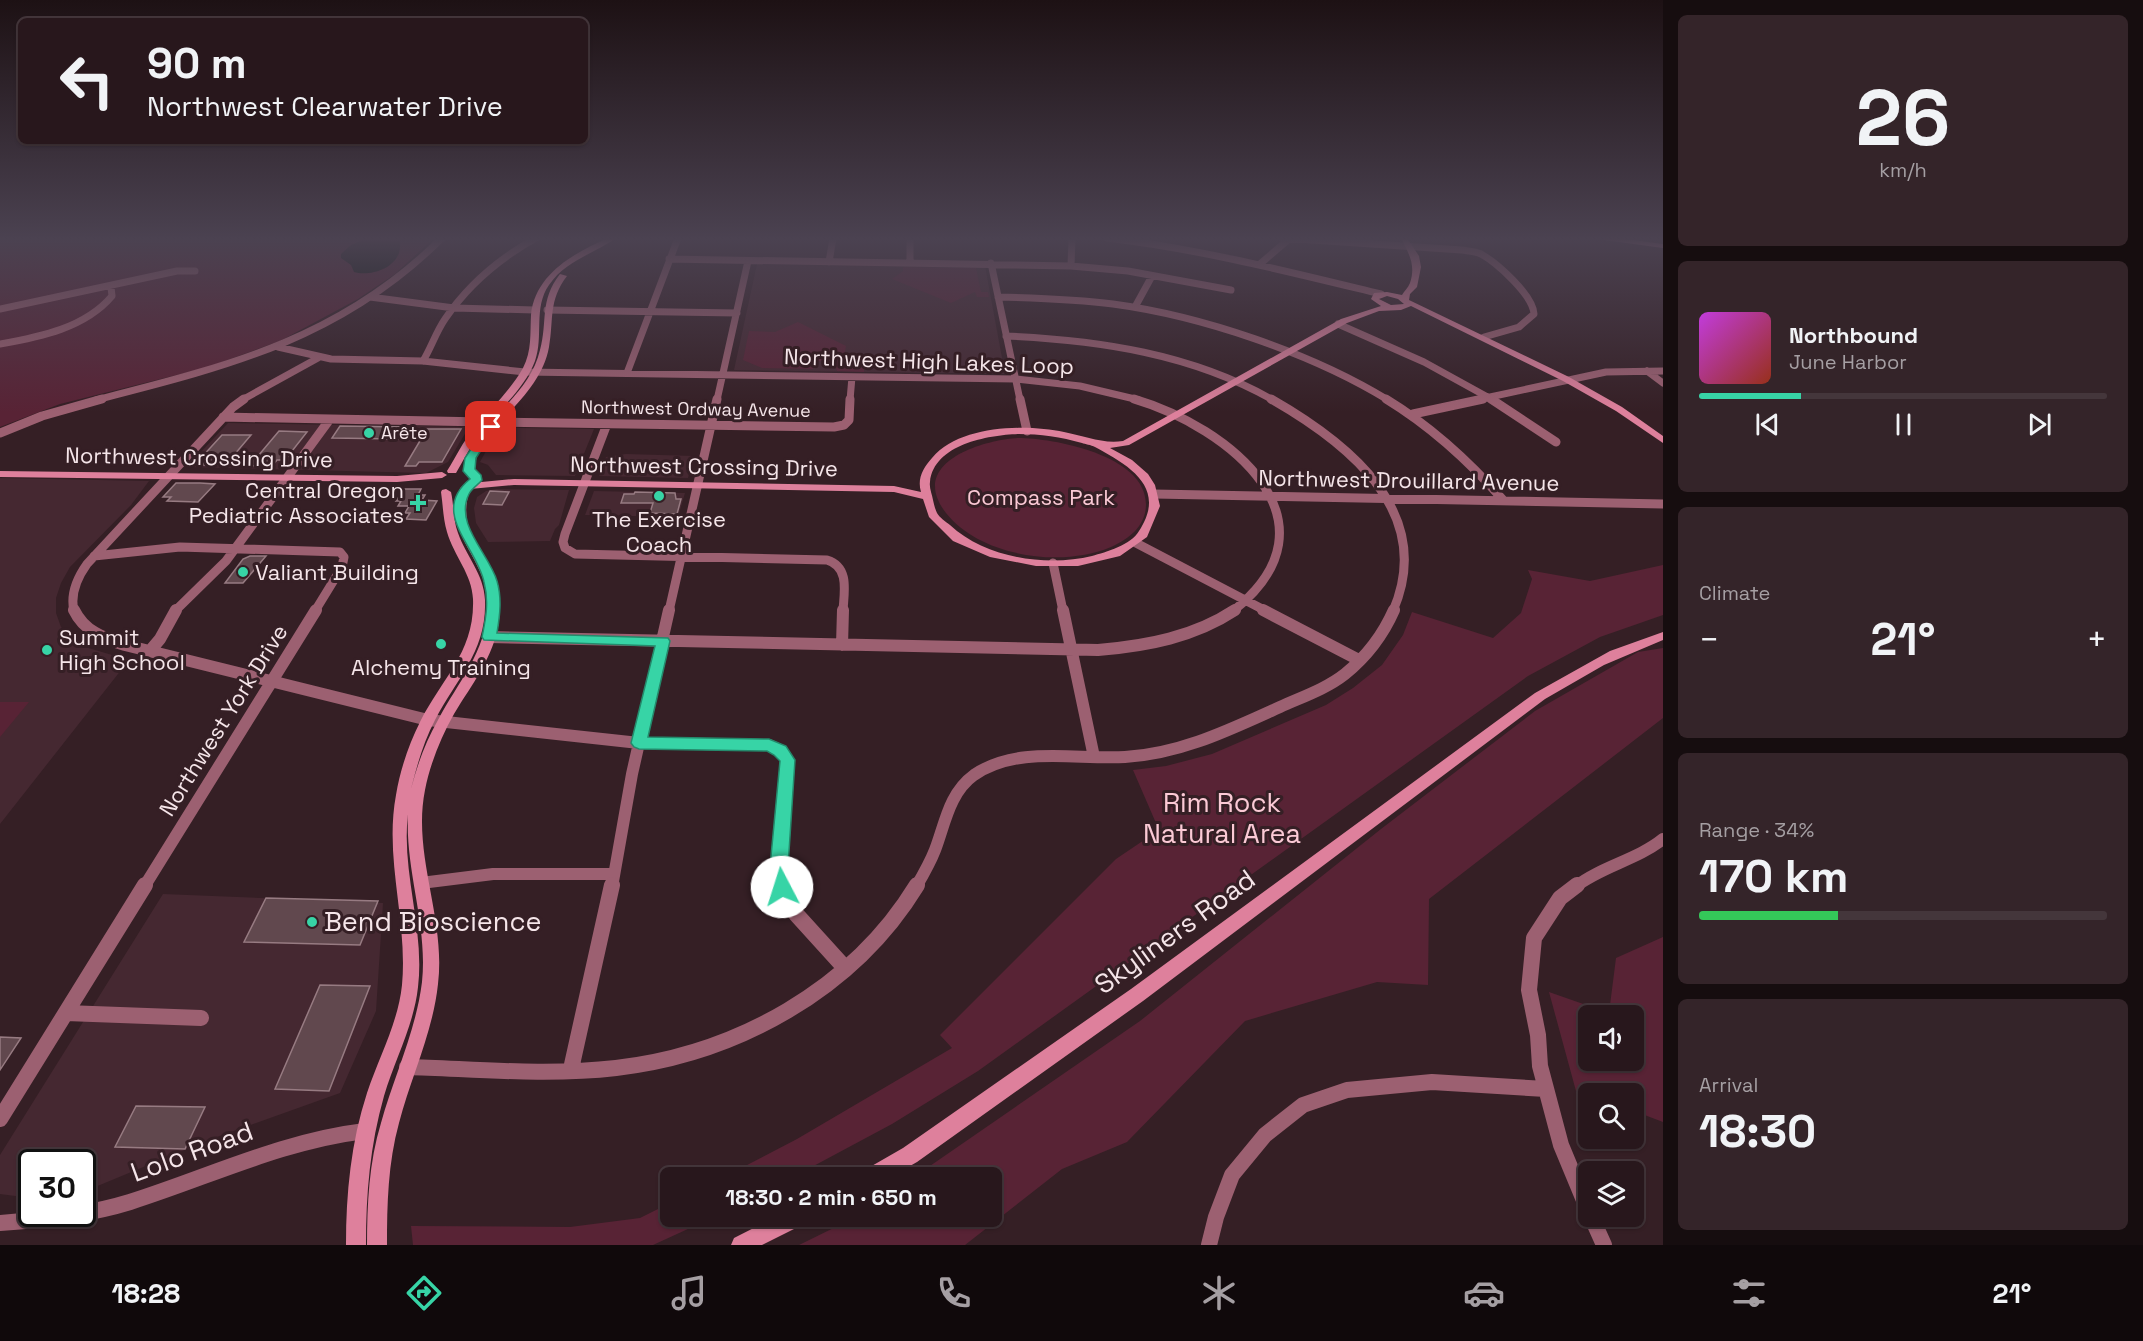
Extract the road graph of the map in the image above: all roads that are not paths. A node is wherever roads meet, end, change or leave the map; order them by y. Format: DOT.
graph roads {
  1 [pos="67,296"];
  2 [pos="112,296"];
  3 [pos="465,296"];
  4 [pos="540,296"];
  5 [pos="551,296"];
  6 [pos="655,296"];
  7 [pos="741,296"];
  8 [pos="1141,296"];
  9 [pos="1377,296"];
  10 [pos="1406,296"];
  11 [pos="1527,296"];
  12 [pos="370,297"];
  13 [pos="999,297"];
  14 [pos="1380,297"];
  15 [pos="1407,300"];
  16 [pos="1396,307"];
  17 [pos="454,308"];
  18 [pos="1135,308"];
  19 [pos="535,310"];
  20 [pos="547,310"];
  21 [pos="1,311"];
  22 [pos="649,312"];
  23 [pos="738,313"];
  24 [pos="1431,315"];
  25 [pos="1341,323"];
  26 [pos="1006,336"];
  27 [pos="1484,337"];
  28 [pos="0,344"];
  29 [pos="278,346"];
  30 [pos="1289,352"];
  31 [pos="318,358"];
  32 [pos="423,361"];
  33 [pos="1647,370"];
  34 [pos="1663,371"];
  35 [pos="525,372"];
  36 [pos="536,372"];
  37 [pos="627,373"];
  38 [pos="723,374"];
  39 [pos="852,377"];
  40 [pos="1016,379"];
  41 [pos="1566,379"];
  42 [pos="1235,382"];
  43 [pos="1663,383"];
  44 [pos="1489,397"];
  45 [pos="1413,414"];
  46 [pos="1176,415"];
  47 [pos="223,417"];
  48 [pos="330,419"];
  49 [pos="490,422"];
  50 [pos="607,424"];
  51 [pos="712,426"];
  52 [pos="1026,431"];
  53 [pos="0,433"];
  54 [pos="1663,440"];
  55 [pos="1556,442"];
  56 [pos="1126,443"];
  57 [pos="1100,447"];
  58 [pos="1121,458"];
  59 [pos="447,473"];
  60 [pos="0,474"];
  61 [pos="169,475"];
  62 [pos="286,477"];
  63 [pos="397,479"];
  64 [pos="470,481"];
  65 [pos="924,483"];
  66 [pos="585,484"];
  67 [pos="698,486"];
  68 [pos="441,488"];
  69 [pos="894,489"];
  70 [pos="1154,494"];
  71 [pos="925,496"];
  72 [pos="1271,497"];
  73 [pos="1387,498"];
  74 [pos="1504,501"];
  75 [pos="1663,504"];
  76 [pos="1136,543"];
  77 [pos="237,548"];
  78 [pos="94,556"];
  79 [pos="682,556"];
  80 [pos="1053,563"];
  81 [pos="1246,603"];
  82 [pos="1663,636"];
  83 [pos="489,637"];
  84 [pos="663,641"];
  85 [pos="842,645"];
  86 [pos="1071,650"];
  87 [pos="149,652"];
  88 [pos="1359,660"];
  89 [pos="271,682"];
  90 [pos="435,721"];
  91 [pos="639,743"];
  92 [pos="1094,757"];
  93 [pos="1663,839"];
  94 [pos="614,874"];
  95 [pos="421,883"];
  96 [pos="845,968"];
  97 [pos="66,1013"];
  98 [pos="201,1017"];
  99 [pos="407,1067"];
  100 [pos="571,1069"];
  101 [pos="1546,1089"];
  102 [pos="0,1119"];
  103 [pos="365,1131"];
  104 [pos="889,1167"];
  105 [pos="1578,1186"];
  106 [pos="0,1223"];
  107 [pos="777,1227"];
  108 [pos="1596,1227"];
  109 [pos="356,1245"];
  110 [pos="377,1245"];
  111 [pos="741,1245"];
  112 [pos="1209,1245"];
  113 [pos="1604,1245"];
  1 -- 21 [label="street"];
  2 -- 28 [label="street"];
  3 -- 17 [label="street"];
  4 -- 19 [label="street"];
  5 -- 20 [label="street"];
  6 -- 22 [label="street"];
  7 -- 23 [label="street"];
  8 -- 18 [label="street"];
  9 -- 14 [label="street"];
  10 -- 15 [label="street"];
  11 -- 27 [label="street"];
  12 -- 17 [label="street"];
  12 -- 29 [label="street"];
  13 -- 18 [label="street"];
  13 -- 26 [label="street"];
  14 -- 15 [label="street"];
  14 -- 16 [label="street"];
  14 -- 25 [label="street"];
  15 -- 16 [label="street"];
  15 -- 24 [label="street"];
  16 -- 24 [label="street"];
  16 -- 25 [label="street"];
  17 -- 19 [label="street"];
  17 -- 32 [label="street"];
  18 -- 30 [label="street"];
  19 -- 35 [label="street"];
  20 -- 22 [label="street"];
  20 -- 36 [label="street"];
  22 -- 23 [label="street"];
  22 -- 37 [label="street"];
  23 -- 38 [label="street"];
  24 -- 27 [label="street"];
  25 -- 30 [label="street"];
  25 -- 44 [label="street"];
  26 -- 40 [label="street"];
  26 -- 42 [label="street"];
  27 -- 41 [label="street"];
  29 -- 31 [label="street, Northwest High Lakes Loop"];
  29 -- 53 [label="street"];
  30 -- 42 [label="street"];
  30 -- 45 [label="street"];
  31 -- 32 [label="street, Northwest High Lakes Loop"];
  31 -- 47 [label="street"];
  32 -- 35 [label="street, Northwest High Lakes Loop"];
  33 -- 34 [label="street"];
  33 -- 41 [label="street"];
  33 -- 43 [label="street"];
  35 -- 36 [label="street, Northwest High Lakes Loop"];
  35 -- 49 [label="street"];
  36 -- 37 [label="street, Northwest High Lakes Loop"];
  36 -- 49 [label="street"];
  37 -- 38 [label="street, Northwest High Lakes Loop"];
  38 -- 39 [label="street, Northwest High Lakes Loop"];
  38 -- 51 [label="street"];
  39 -- 40 [label="street, Northwest High Lakes Loop"];
  39 -- 51 [label="street, Northwest Ordway Avenue"];
  40 -- 46 [label="street, Northwest High Lakes Loop"];
  40 -- 52 [label="street"];
  41 -- 44 [label="street"];
  41 -- 54 [label="street"];
  42 -- 46 [label="street"];
  42 -- 73 [label="street"];
  44 -- 45 [label="street"];
  44 -- 55 [label="street"];
  45 -- 74 [label="street"];
  46 -- 56 [label="street"];
  46 -- 72 [label="street, Northwest High Lakes Loop"];
  47 -- 48 [label="street, Northwest Ordway Avenue"];
  47 -- 61 [label="street"];
  48 -- 49 [label="street, Northwest Ordway Avenue"];
  48 -- 62 [label="street"];
  49 -- 50 [label="street, Northwest Ordway Avenue"];
  49 -- 59 [label="street"];
  49 -- 64 [label="street"];
  50 -- 51 [label="street, Northwest Ordway Avenue"];
  50 -- 66 [label="street"];
  51 -- 67 [label="street"];
  52 -- 57 [label="street"];
  52 -- 65 [label="street"];
  56 -- 57 [label="street"];
  56 -- 58 [label="street"];
  57 -- 58 [label="street"];
  58 -- 70 [label="street"];
  59 -- 63 [label="street, Northwest Crossing Drive"];
  59 -- 64 [label="street, Northwest Crossing Drive"];
  59 -- 68 [label="street"];
  60 -- 61 [label="street, Northwest Crossing Drive"];
  61 -- 62 [label="street, Northwest Crossing Drive"];
  61 -- 78 [label="street"];
  62 -- 63 [label="street, Northwest Crossing Drive"];
  62 -- 77 [label="street"];
  63 -- 68 [label="street, Northwest Crossing Drive"];
  64 -- 66 [label="street, Northwest Crossing Drive"];
  64 -- 68 [label="street, Northwest Crossing Drive"];
  64 -- 83 [label="street"];
  65 -- 69 [label="street, Northwest Crossing Drive"];
  65 -- 71 [label="street"];
  66 -- 67 [label="street, Northwest Crossing Drive"];
  66 -- 79 [label="street"];
  67 -- 69 [label="street, Northwest Crossing Drive"];
  67 -- 79 [label="street"];
  68 -- 90 [label="street"];
  69 -- 71 [label="street, Northwest Crossing Drive"];
  70 -- 72 [label="street, Northwest Drouillard Avenue"];
  70 -- 76 [label="street"];
  71 -- 80 [label="street"];
  72 -- 73 [label="street, Northwest Drouillard Avenue"];
  72 -- 81 [label="street, Northwest High Lakes Loop"];
  73 -- 74 [label="street, Northwest Drouillard Avenue"];
  73 -- 88 [label="street"];
  74 -- 75 [label="street, Northwest Drouillard Avenue"];
  76 -- 80 [label="street"];
  76 -- 81 [label="street"];
  77 -- 78 [label="street, Northwest York Drive"];
  77 -- 87 [label="street"];
  77 -- 89 [label="street, Northwest York Drive"];
  78 -- 87 [label="street"];
  79 -- 84 [label="street"];
  79 -- 85 [label="street"];
  80 -- 86 [label="street"];
  81 -- 86 [label="street, Northwest High Lakes Loop"];
  81 -- 88 [label="street"];
  82 -- 104 [label="street, Skyliners Road"];
  83 -- 84 [label="street, Northwest High Lakes Loop"];
  83 -- 90 [label="street"];
  84 -- 85 [label="street, Northwest High Lakes Loop"];
  84 -- 91 [label="street"];
  85 -- 86 [label="street, Northwest High Lakes Loop"];
  86 -- 92 [label="street"];
  87 -- 89 [label="street"];
  88 -- 92 [label="street"];
  89 -- 90 [label="street"];
  89 -- 97 [label="street, Northwest York Drive"];
  90 -- 91 [label="street"];
  90 -- 95 [label="street"];
  90 -- 103 [label="street"];
  91 -- 94 [label="street"];
  91 -- 96 [label="street"];
  92 -- 96 [label="street"];
  93 -- 101 [label="street"];
  94 -- 95 [label="street"];
  94 -- 100 [label="street"];
  95 -- 99 [label="street"];
  96 -- 100 [label="street"];
  97 -- 98 [label="street"];
  97 -- 102 [label="street, Northwest York Drive"];
  99 -- 100 [label="street"];
  99 -- 110 [label="street"];
  101 -- 105 [label="street"];
  101 -- 112 [label="street"];
  103 -- 106 [label="street, Lolo Road"];
  103 -- 109 [label="street"];
  107 -- 111 [label="street"];
  108 -- 113 [label="street"];
}
